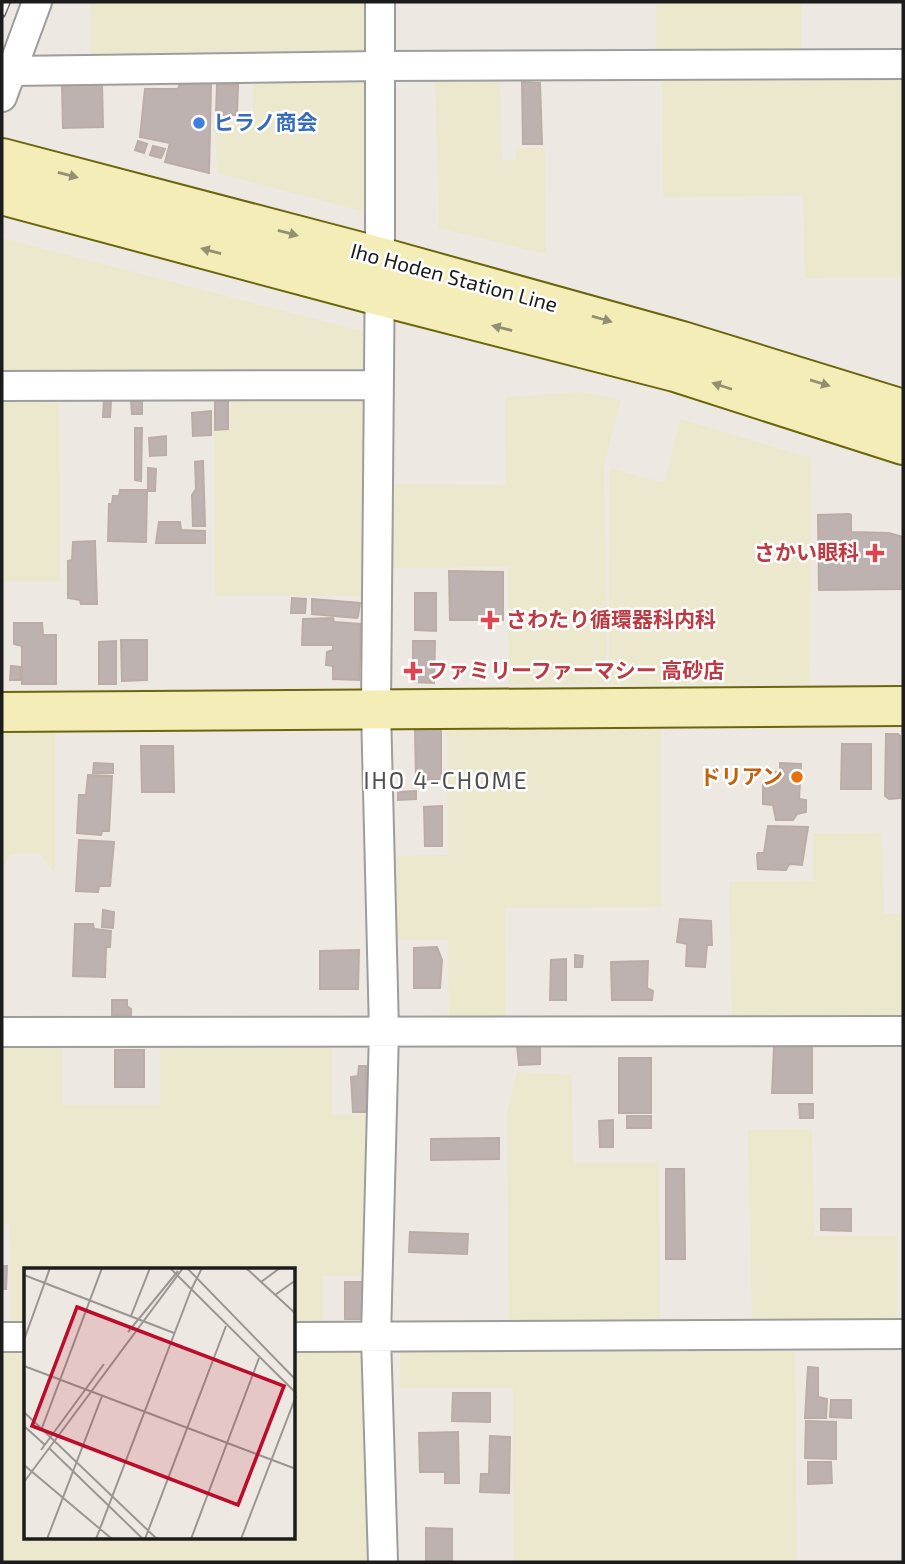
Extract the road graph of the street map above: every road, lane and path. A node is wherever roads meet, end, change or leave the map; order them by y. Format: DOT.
graph roads {
  1 [pos="37,2"];
  2 [pos="380,2"];
  3 [pos="903,64"];
  4 [pos="381,66"];
  5 [pos="7,84"];
  6 [pos="2,158"];
  7 [pos="2,195"];
  8 [pos="380,257"];
  9 [pos="379,296"];
  10 [pos="378,385"];
  11 [pos="2,386"];
  12 [pos="903,408"];
  13 [pos="903,444"];
  14 [pos="903,706"];
  15 [pos="376,710"];
  16 [pos="2,712"];
  17 [pos="384,1031"];
  18 [pos="903,1031"];
  19 [pos="2,1032"];
  20 [pos="903,1334"];
  21 [pos="2,1337"];
  22 [pos="24,1337"];
  23 [pos="296,1337"];
  24 [pos="376,1337"];
  25 [pos="383,1562"];
  1 -- 5 [label="street"];
  2 -- 4 [label="street"];
  3 -- 4 [label="street"];
  4 -- 5 [label="street"];
  4 -- 8 [label="street"];
  6 -- 8 [label="main road, Iho Hoden Station Line, one-way"];
  9 -- 7 [label="main road, Iho Hoden Station Line, one-way"];
  8 -- 9 [label="street"];
  8 -- 12 [label="main road, Iho Hoden Station Line, one-way"];
  9 -- 10 [label="street"];
  13 -- 9 [label="main road, Iho Hoden Station Line, one-way"];
  10 -- 11 [label="street"];
  10 -- 15 [label="street"];
  14 -- 15 [label="main road"];
  15 -- 16 [label="main road"];
  15 -- 17 [label="street"];
  17 -- 18 [label="street"];
  17 -- 19 [label="street"];
  17 -- 24 [label="street"];
  20 -- 24 [label="street"];
  21 -- 22 [label="street"];
  23 -- 24 [label="street"];
  24 -- 25 [label="street"];
}
